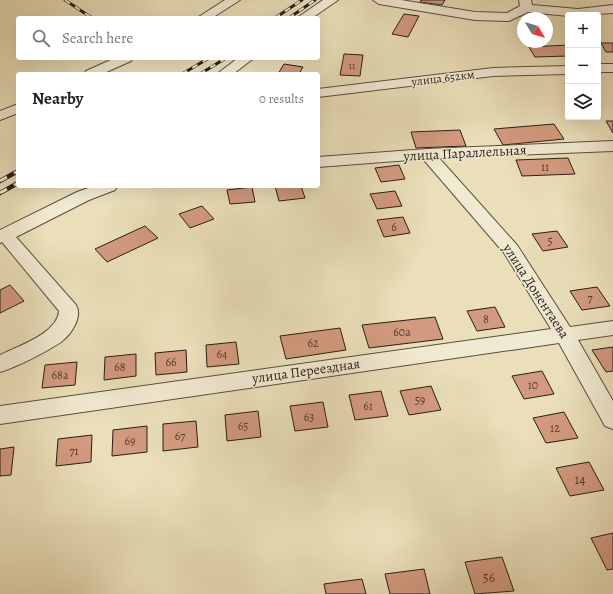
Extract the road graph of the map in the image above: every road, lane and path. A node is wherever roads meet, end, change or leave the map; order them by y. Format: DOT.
graph roads {
  1 [pos="234,0"];
  2 [pos="332,0"];
  3 [pos="379,0"];
  4 [pos="525,4"];
  5 [pos="613,9"];
  6 [pos="206,16"];
  7 [pos="306,16"];
  8 [pos="122,60"];
  9 [pos="243,60"];
  10 [pos="601,68"];
  11 [pos="613,68"];
  12 [pos="565,70"];
  13 [pos="95,72"];
  14 [pos="227,72"];
  15 [pos="320,93"];
  16 [pos="16,109"];
  17 [pos="0,116"];
  18 [pos="613,146"];
  19 [pos="427,154"];
  20 [pos="320,162"];
  21 [pos="104,188"];
  22 [pos="2,236"];
  23 [pos="613,328"];
  24 [pos="565,335"];
  25 [pos="0,364"];
  26 [pos="0,415"];
  27 [pos="613,420"];
  1 -- 6 [label="street"];
  2 -- 7 [label="street"];
  3 -- 4 [label="street"];
  4 -- 5 [label="street"];
  8 -- 13 [label="street"];
  9 -- 14 [label="street"];
  10 -- 11 [label="street"];
  12 -- 15 [label="street, улица 652км"];
  16 -- 17 [label="street"];
  18 -- 19 [label="street, улица Параллельная"];
  19 -- 20 [label="street, улица Параллельная"];
  19 -- 24 [label="street, улица Донентаева"];
  21 -- 22 [label="street"];
  22 -- 25 [label="street"];
  23 -- 24 [label="street, улица Переездная"];
  24 -- 26 [label="street, улица Переездная"];
  24 -- 27 [label="street, улица Донентаева"];
}
